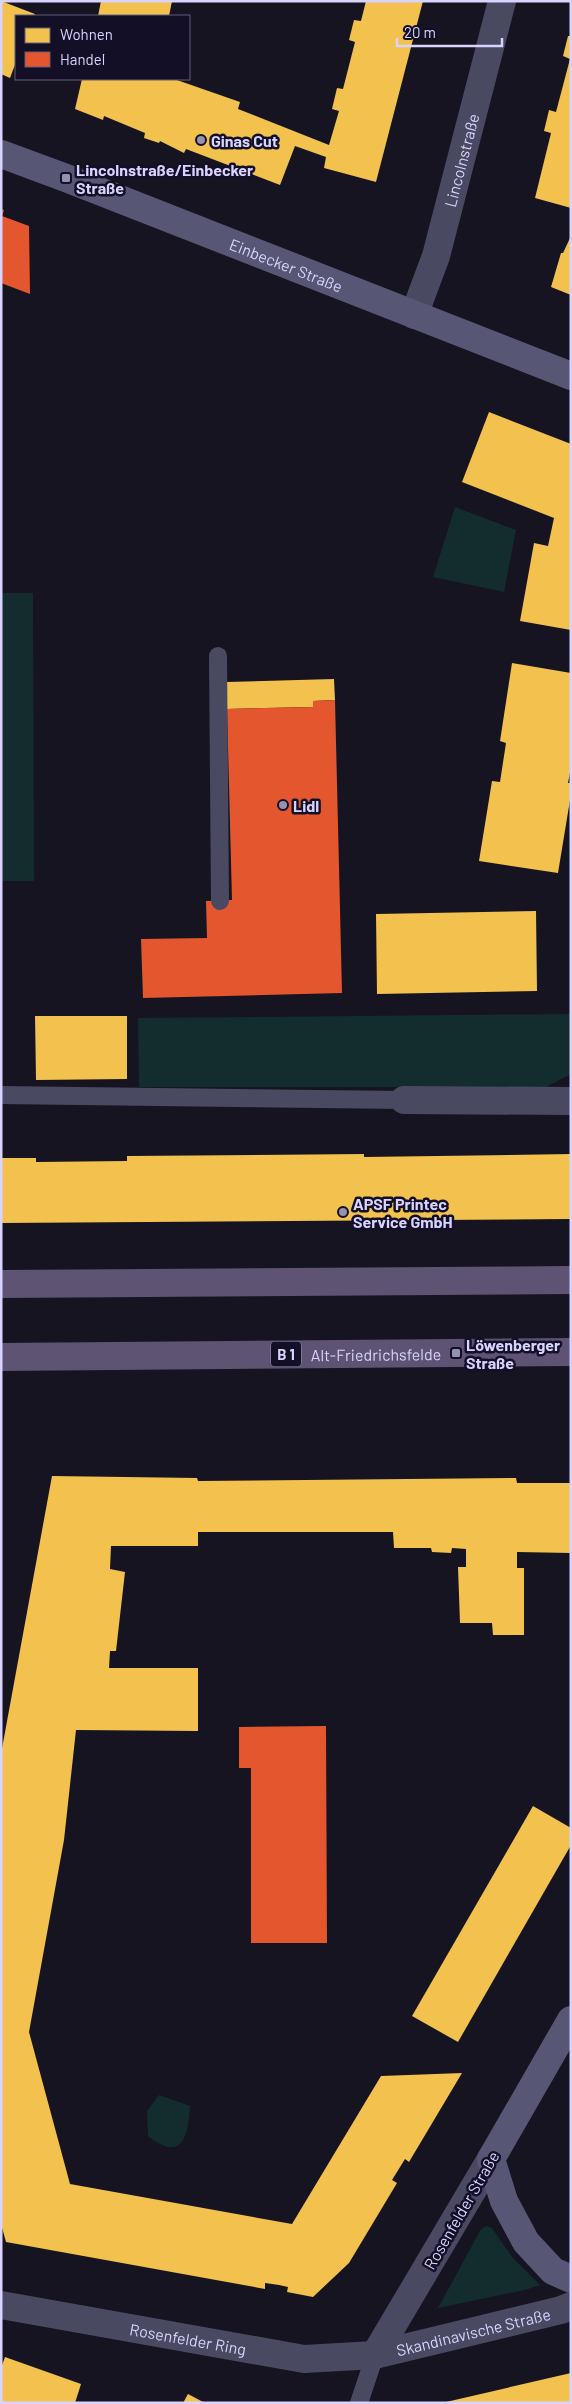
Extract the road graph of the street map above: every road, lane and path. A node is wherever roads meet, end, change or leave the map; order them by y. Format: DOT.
graph roads {
  1 [pos="502,1"];
  2 [pos="1,154"];
  3 [pos="414,315"];
  4 [pos="571,376"];
  5 [pos="218,656"];
  6 [pos="220,901"];
  7 [pos="1,1095"];
  8 [pos="404,1100"];
  9 [pos="571,1101"];
  10 [pos="571,1280"];
  11 [pos="1,1284"];
  12 [pos="571,1352"];
  13 [pos="1,1357"];
  14 [pos="571,2020"];
  15 [pos="491,2158"];
  16 [pos="571,2279"];
  17 [pos="1,2305"];
  18 [pos="571,2306"];
  19 [pos="375,2355"];
  20 [pos="359,2403"];
  1 -- 3 [label="street, Lincolnstraße"];
  2 -- 3 [label="street, Einbecker Straße"];
  3 -- 4 [label="street, Einbecker Straße"];
  5 -- 6 [label="lane"];
  7 -- 8 [label="lane"];
  8 -- 9 [label="street"];
  10 -- 11 [label="main road"];
  12 -- 13 [label="main road, Alt-Friedrichsfelde / B 1"];
  14 -- 15 [label="street, Rosenfelder Straße"];
  15 -- 16 [label="street"];
  15 -- 19 [label="street, Rosenfelder Straße"];
  17 -- 19 [label="street, Rosenfelder Ring"];
  18 -- 19 [label="street, Skandinavische Straße"];
  19 -- 20 [label="lane, Rosenfelder Straße"];
}
